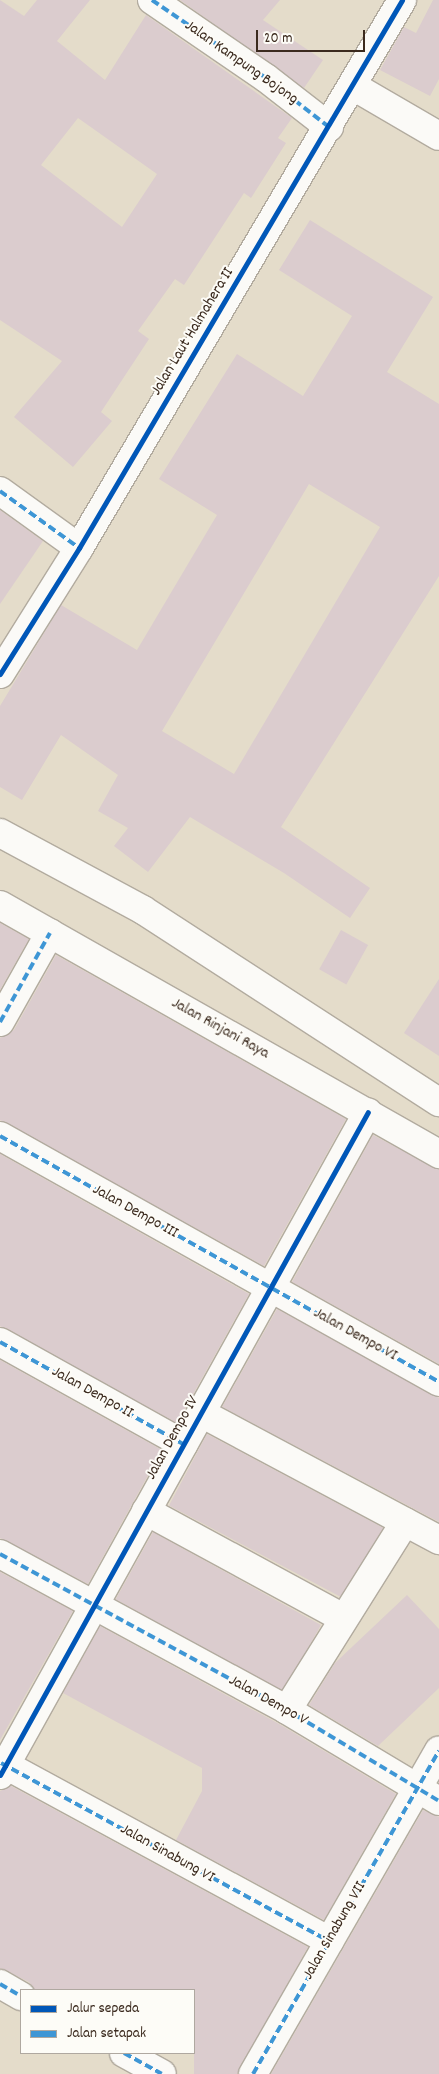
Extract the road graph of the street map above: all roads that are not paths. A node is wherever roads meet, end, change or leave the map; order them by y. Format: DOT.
graph roads {
  1 [pos="152,0"];
  2 [pos="402,0"];
  3 [pos="353,86"];
  4 [pos="329,127"];
  5 [pos="439,136"];
  6 [pos="0,491"];
  7 [pos="80,548"];
  8 [pos="0,674"];
  9 [pos="0,833"];
  10 [pos="0,905"];
  11 [pos="50,933"];
  12 [pos="0,1022"];
  13 [pos="439,1102"];
  14 [pos="368,1112"];
  15 [pos="0,1136"];
  16 [pos="439,1154"];
  17 [pos="270,1288"];
  18 [pos="0,1342"];
  19 [pos="439,1382"];
  20 [pos="201,1413"];
  21 [pos="183,1444"];
  22 [pos="146,1511"];
  23 [pos="405,1522"];
  24 [pos="439,1540"];
  25 [pos="0,1554"];
  26 [pos="94,1606"];
  27 [pos="343,1618"];
  28 [pos="287,1710"];
  29 [pos="439,1751"];
  30 [pos="2,1768"];
  31 [pos="428,1794"];
  32 [pos="329,1941"];
  33 [pos="0,1984"];
  34 [pos="20,1995"];
  35 [pos="126,2054"];
  36 [pos="162,2074"];
  37 [pos="253,2074"];
  1 -- 4 [label="street, Jalan Kampung Bojong"];
  2 -- 3 [label="street, Jalan Laut Halmahera II"];
  3 -- 4 [label="street, Jalan Laut Halmahera II"];
  3 -- 5 [label="street"];
  4 -- 7 [label="street, Jalan Laut Halmahera II"];
  6 -- 7 [label="street"];
  7 -- 8 [label="street, Jalan Laut Halmahera II"];
  9 -- 13 [label="street"];
  10 -- 11 [label="street, Jalan Rinjani Raya"];
  11 -- 12 [label="street"];
  11 -- 14 [label="street, Jalan Rinjani Raya"];
  14 -- 16 [label="street, Jalan Rinjani Raya"];
  14 -- 17 [label="street, Jalan Dempo IV"];
  15 -- 17 [label="street, Jalan Dempo III"];
  17 -- 19 [label="street, Jalan Dempo VI"];
  17 -- 20 [label="street, Jalan Dempo IV"];
  18 -- 21 [label="street, Jalan Dempo II"];
  20 -- 21 [label="street, Jalan Dempo IV"];
  20 -- 23 [label="street"];
  21 -- 22 [label="street, Jalan Dempo IV"];
  22 -- 26 [label="street, Jalan Dempo IV"];
  22 -- 27 [label="street"];
  23 -- 24 [label="street"];
  23 -- 27 [label="street"];
  25 -- 26 [label="street, Jalan Dempo V"];
  26 -- 28 [label="street, Jalan Dempo V"];
  26 -- 30 [label="street, Jalan Dempo IV"];
  27 -- 28 [label="street"];
  28 -- 31 [label="street, Jalan Dempo V"];
  29 -- 31 [label="street, Jalan Sinabung VII"];
  30 -- 32 [label="street, Jalan Sinabung VI"];
  31 -- 32 [label="street, Jalan Sinabung VII"];
  32 -- 37 [label="street, Jalan Sinabung VII"];
  33 -- 34 [label="street"];
  35 -- 36 [label="street"];
}
